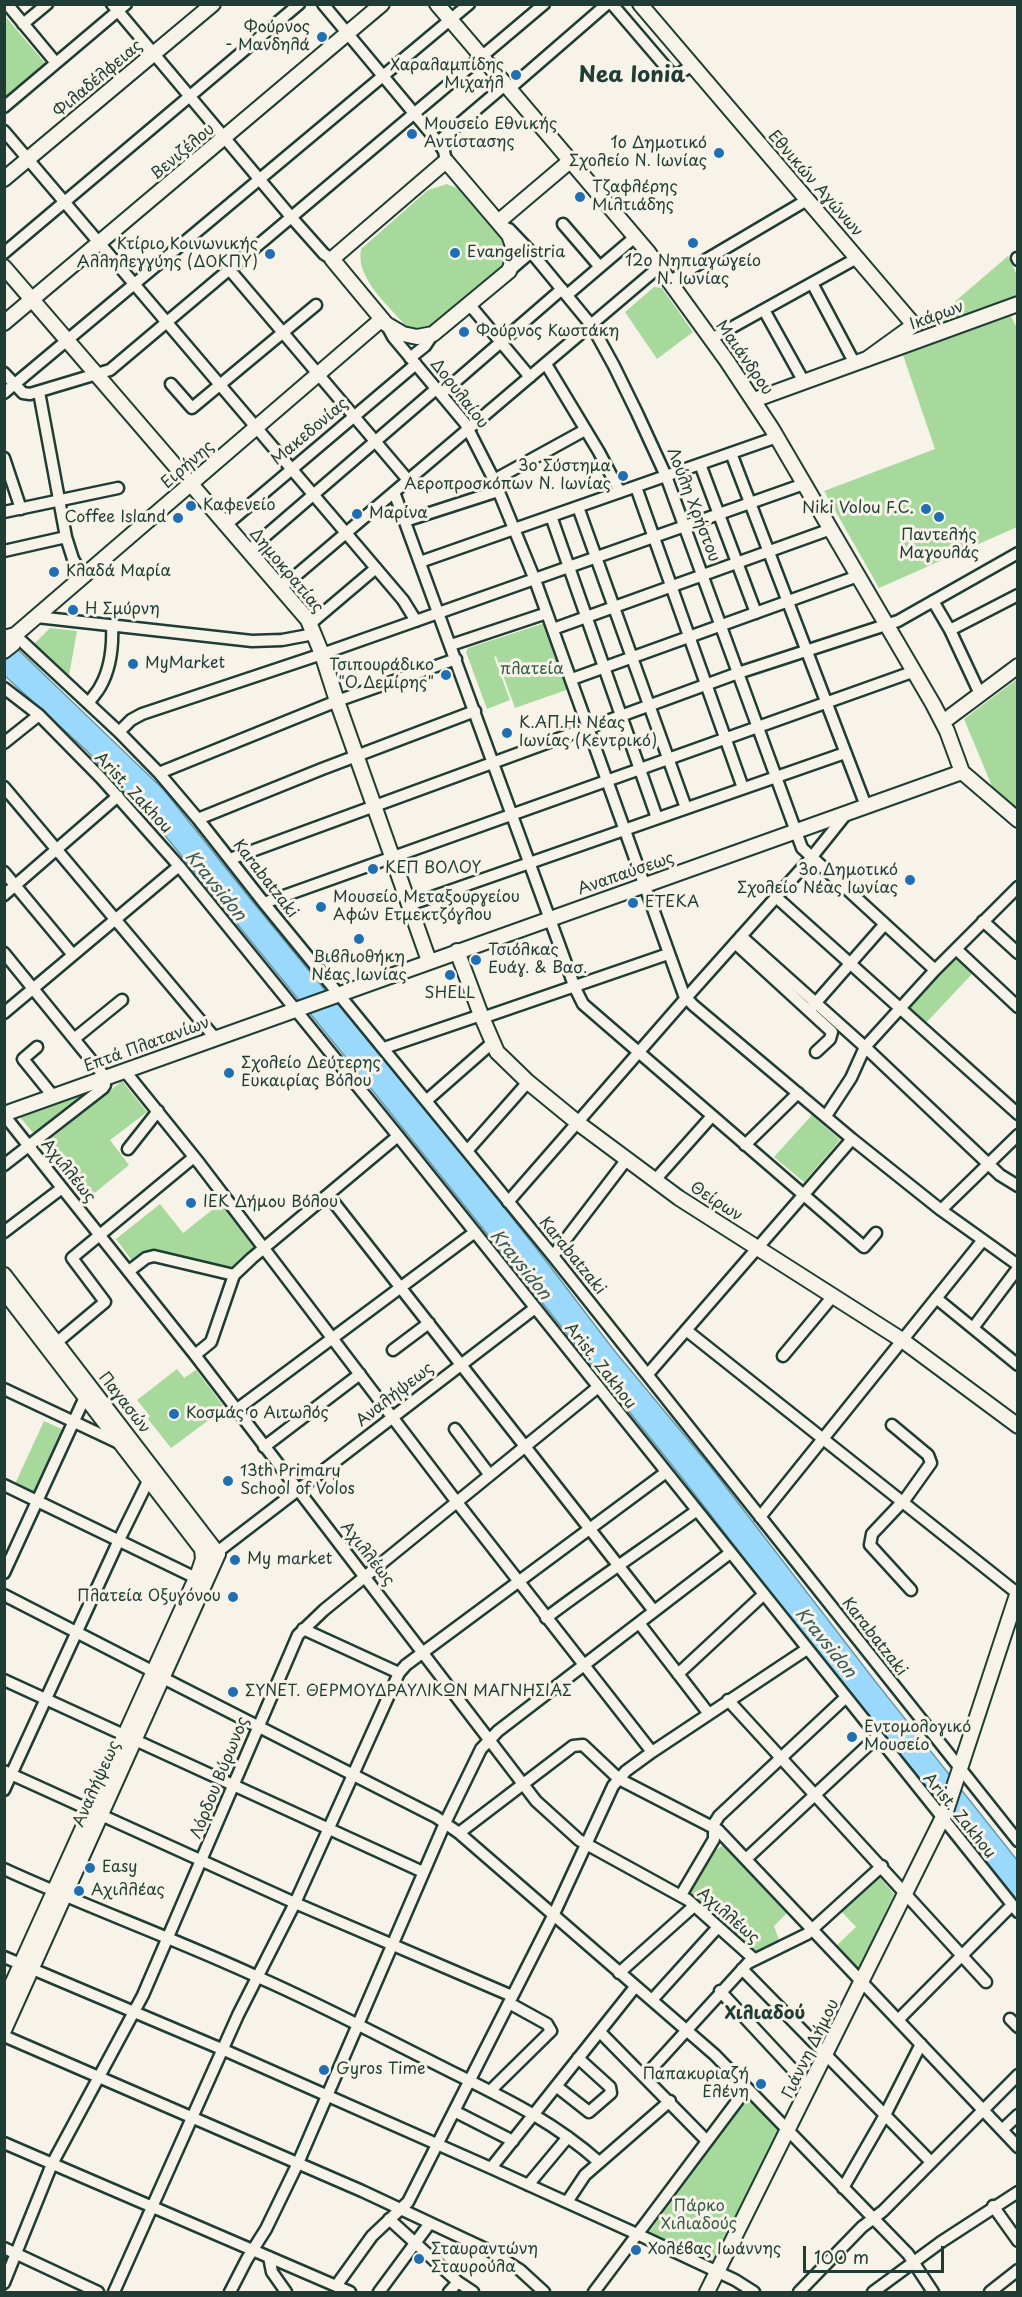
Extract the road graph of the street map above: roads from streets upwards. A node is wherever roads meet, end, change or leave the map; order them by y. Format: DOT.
graph roads {
  1 [pos="7,4"];
  2 [pos="47,4"];
  3 [pos="213,4"];
  4 [pos="299,4"];
  5 [pos="323,4"];
  6 [pos="382,4"];
  7 [pos="437,4"];
  8 [pos="469,4"];
  9 [pos="544,4"];
  10 [pos="607,4"];
  11 [pos="612,4"];
  12 [pos="640,4"];
  13 [pos="119,7"];
  14 [pos="450,20"];
  15 [pos="23,24"];
  16 [pos="348,34"];
  17 [pos="154,54"];
  18 [pos="482,58"];
  19 [pos="56,63"];
  20 [pos="692,65"];
  21 [pos="384,77"];
  22 [pos="507,87"];
  23 [pos="190,97"];
  24 [pos="4,107"];
  25 [pos="415,114"];
  26 [pos="4,130"];
  27 [pos="225,138"];
  28 [pos="438,142"];
  29 [pos="28,159"];
  30 [pos="446,161"];
  31 [pos="570,161"];
  32 [pos="4,179"];
  33 [pos="260,180"];
  34 [pos="807,201"];
  35 [pos="65,202"];
  36 [pos="292,218"];
  37 [pos="499,224"];
  38 [pos="563,224"];
  39 [pos="635,237"];
  40 [pos="100,243"];
  41 [pos="531,252"];
  42 [pos="4,253"];
  43 [pos="857,258"];
  44 [pos="332,259"];
  45 [pos="4,267"];
  46 [pos="600,267"];
  47 [pos="659,267"];
  48 [pos="229,269"];
  49 [pos="508,271"];
  50 [pos="670,281"];
  51 [pos="135,284"];
  52 [pos="812,284"];
  53 [pos="564,292"];
  54 [pos="33,299"];
  55 [pos="316,304"];
  56 [pos="469,304"];
  57 [pos="1017,304"];
  58 [pos="764,310"];
  59 [pos="384,321"];
  60 [pos="168,322"];
  61 [pos="4,323"];
  62 [pos="914,325"];
  63 [pos="592,326"];
  64 [pos="282,332"];
  65 [pos="433,334"];
  66 [pos="711,339"];
  67 [pos="69,340"];
  68 [pos="501,342"];
  69 [pos="413,361"];
  70 [pos="861,361"];
  71 [pos="546,364"];
  72 [pos="4,373"];
  73 [pos="318,374"];
  74 [pos="97,375"];
  75 [pos="530,377"];
  76 [pos="804,382"];
  77 [pos="171,384"];
  78 [pos="221,384"];
  79 [pos="15,385"];
  80 [pos="787,388"];
  81 [pos="439,391"];
  82 [pos="39,392"];
  83 [pos="4,393"];
  84 [pos="754,400"];
  85 [pos="354,416"];
  86 [pos="257,427"];
  87 [pos="469,428"];
  88 [pos="585,430"];
  89 [pos="775,433"];
  90 [pos="375,442"];
  91 [pos="731,453"];
  92 [pos="4,458"];
  93 [pos="700,464"];
  94 [pos="291,469"];
  95 [pos="666,476"];
  96 [pos="408,480"];
  97 [pos="494,480"];
  98 [pos="191,484"];
  99 [pos="804,484"];
  100 [pos="636,487"];
  101 [pos="117,488"];
  102 [pos="498,491"];
  103 [pos="394,492"];
  104 [pos="620,492"];
  105 [pos="313,495"];
  106 [pos="59,501"];
  107 [pos="751,503"];
  108 [pos="578,507"];
  109 [pos="21,509"];
  110 [pos="4,512"];
  111 [pos="718,515"];
  112 [pos="551,516"];
  113 [pos="405,521"];
  114 [pos="226,525"];
  115 [pos="685,527"];
  116 [pos="514,529"];
  117 [pos="831,530"];
  118 [pos="345,533"];
  119 [pos="66,537"];
  120 [pos="654,538"];
  121 [pos="4,551"];
  122 [pos="248,551"];
  123 [pos="769,552"];
  124 [pos="1017,553"];
  125 [pos="596,558"];
  126 [pos="420,562"];
  127 [pos="737,564"];
  128 [pos="376,568"];
  129 [pos="569,568"];
  130 [pos="702,575"];
  131 [pos="83,576"];
  132 [pos="858,576"];
  133 [pos="535,580"];
  134 [pos="671,586"];
  135 [pos="280,589"];
  136 [pos="1017,595"];
  137 [pos="787,601"];
  138 [pos="933,601"];
  139 [pos="614,607"];
  140 [pos="548,613"];
  141 [pos="756,613"];
  142 [pos="439,614"];
  143 [pos="36,617"];
  144 [pos="586,617"];
  145 [pos="417,621"];
  146 [pos="886,624"];
  147 [pos="112,625"];
  148 [pos="721,626"];
  149 [pos="312,629"];
  150 [pos="553,629"];
  151 [pos="950,630"];
  152 [pos="689,637"];
  153 [pos="8,639"];
  154 [pos="451,645"];
  155 [pos="806,651"];
  156 [pos="322,654"];
  157 [pos="632,657"];
  158 [pos="456,659"];
  159 [pos="1017,666"];
  160 [pos="604,667"];
  161 [pos="915,671"];
  162 [pos="738,673"];
  163 [pos="572,679"];
  164 [pos="706,685"];
  165 [pos="4,688"];
  166 [pos="980,694"];
  167 [pos="337,701"];
  168 [pos="825,702"];
  169 [pos="89,703"];
  170 [pos="650,707"];
  171 [pos="475,711"];
  172 [pos="39,716"];
  173 [pos="622,717"];
  174 [pos="943,722"];
  175 [pos="757,726"];
  176 [pos="589,729"];
  177 [pos="119,732"];
  178 [pos="725,738"];
  179 [pos="4,743"];
  180 [pos="845,753"];
  181 [pos="356,755"];
  182 [pos="668,758"];
  183 [pos="493,762"];
  184 [pos="639,769"];
  185 [pos="962,772"];
  186 [pos="159,773"];
  187 [pos="774,778"];
  188 [pos="607,780"];
  189 [pos="4,787"];
  190 [pos="743,788"];
  191 [pos="118,796"];
  192 [pos="374,806"];
  193 [pos="866,806"];
  194 [pos="686,808"];
  195 [pos="512,813"];
  196 [pos="847,813"];
  197 [pos="657,818"];
  198 [pos="198,819"];
  199 [pos="1017,820"];
  200 [pos="624,829"];
  201 [pos="795,831"];
  202 [pos="57,850"];
  203 [pos="392,857"];
  204 [pos="811,858"];
  205 [pos="230,859"];
  206 [pos="530,862"];
  207 [pos="179,866"];
  208 [pos="4,872"];
  209 [pos="643,885"];
  210 [pos="16,886"];
  211 [pos="1017,888"];
  212 [pos="4,896"];
  213 [pos="776,897"];
  214 [pos="264,903"];
  215 [pos="409,905"];
  216 [pos="550,918"];
  217 [pos="115,919"];
  218 [pos="984,921"];
  219 [pos="884,925"];
  220 [pos="738,940"];
  221 [pos="956,949"];
  222 [pos="457,951"];
  223 [pos="4,953"];
  224 [pos="1017,953"];
  225 [pos="668,954"];
  226 [pos="73,955"];
  227 [pos="429,961"];
  228 [pos="850,964"];
  229 [pos="935,970"];
  230 [pos="33,988"];
  231 [pos="575,988"];
  232 [pos="337,994"];
  233 [pos="686,998"];
  234 [pos="122,1000"];
  235 [pos="812,1006"];
  236 [pos="1017,1006"];
  237 [pos="298,1008"];
  238 [pos="899,1008"];
  239 [pos="4,1013"];
  240 [pos="482,1017"];
  241 [pos="215,1038"];
  242 [pos="75,1039"];
  243 [pos="492,1043"];
  244 [pos="37,1047"];
  245 [pos="865,1047"];
  246 [pos="384,1048"];
  247 [pos="639,1052"];
  248 [pos="816,1052"];
  249 [pos="124,1070"];
  250 [pos="105,1077"];
  251 [pos="528,1082"];
  252 [pos="798,1093"];
  253 [pos="53,1096"];
  254 [pos="426,1101"];
  255 [pos="158,1112"];
  256 [pos="4,1114"];
  257 [pos="1017,1114"];
  258 [pos="712,1116"];
  259 [pos="826,1116"];
  260 [pos="578,1123"];
  261 [pos="1017,1135"];
  262 [pos="398,1136"];
  263 [pos="852,1139"];
  264 [pos="745,1145"];
  265 [pos="29,1146"];
  266 [pos="128,1149"];
  267 [pos="467,1151"];
  268 [pos="195,1157"];
  269 [pos="627,1159"];
  270 [pos="988,1164"];
  271 [pos="4,1166"];
  272 [pos="655,1179"];
  273 [pos="1017,1186"];
  274 [pos="62,1188"];
  275 [pos="328,1195"];
  276 [pos="802,1196"];
  277 [pos="508,1202"];
  278 [pos="941,1210"];
  279 [pos="4,1232"];
  280 [pos="475,1232"];
  281 [pos="876,1233"];
  282 [pos="100,1235"];
  283 [pos="982,1240"];
  284 [pos="265,1247"];
  285 [pos="757,1247"];
  286 [pos="553,1256"];
  287 [pos="1017,1266"];
  288 [pos="129,1271"];
  289 [pos="4,1275"];
  290 [pos="234,1275"];
  291 [pos="401,1287"];
  292 [pos="4,1291"];
  293 [pos="833,1296"];
  294 [pos="936,1298"];
  295 [pos="536,1308"];
  296 [pos="429,1323"];
  297 [pos="972,1328"];
  298 [pos="686,1330"];
  299 [pos="333,1338"];
  300 [pos="902,1340"];
  301 [pos="56,1343"];
  302 [pos="393,1350"];
  303 [pos="195,1355"];
  304 [pos="783,1356"];
  305 [pos="460,1365"];
  306 [pos="1017,1365"];
  307 [pos="360,1374"];
  308 [pos="648,1374"];
  309 [pos="597,1388"];
  310 [pos="4,1389"];
  311 [pos="85,1397"];
  312 [pos="236,1410"];
  313 [pos="392,1418"];
  314 [pos="74,1422"];
  315 [pos="892,1425"];
  316 [pos="1017,1426"];
  317 [pos="455,1429"];
  318 [pos="822,1440"];
  319 [pos="121,1444"];
  320 [pos="524,1446"];
  321 [pos="264,1447"];
  322 [pos="665,1473"];
  323 [pos="151,1474"];
  324 [pos="489,1474"];
  325 [pos="4,1485"];
  326 [pos="298,1490"];
  327 [pos="38,1501"];
  328 [pos="456,1501"];
  329 [pos="902,1503"];
  330 [pos="696,1511"];
  331 [pos="760,1517"];
  332 [pos="589,1529"];
  333 [pos="118,1540"];
  334 [pos="218,1552"];
  335 [pos="730,1553"];
  336 [pos="202,1564"];
  337 [pos="617,1566"];
  338 [pos="4,1573"];
  339 [pos="365,1576"];
  340 [pos="196,1578"];
  341 [pos="518,1582"];
  342 [pos="911,1590"];
  343 [pos="1017,1592"];
  344 [pos="4,1595"];
  345 [pos="763,1595"];
  346 [pos="654,1611"];
  347 [pos="546,1618"];
  348 [pos="639,1623"];
  349 [pos="303,1629"];
  350 [pos="77,1632"];
  351 [pos="807,1649"];
  352 [pos="424,1652"];
  353 [pos="584,1666"];
  354 [pos="399,1673"];
  355 [pos="678,1674"];
  356 [pos="159,1675"];
  357 [pos="4,1680"];
  358 [pos="845,1698"];
  359 [pos="46,1700"];
  360 [pos="728,1700"];
  361 [pos="709,1714"];
  362 [pos="257,1727"];
  363 [pos="877,1737"];
  364 [pos="130,1738"];
  365 [pos="488,1739"];
  366 [pos="652,1752"];
  367 [pos="782,1757"];
  368 [pos="8,1772"];
  369 [pos="352,1774"];
  370 [pos="958,1775"];
  371 [pos="619,1779"];
  372 [pos="523,1785"];
  373 [pos="233,1787"];
  374 [pos="4,1790"];
  375 [pos="815,1794"];
  376 [pos="96,1813"];
  377 [pos="944,1815"];
  378 [pos="445,1823"];
  379 [pos="714,1827"];
  380 [pos="328,1829"];
  381 [pos="459,1833"];
  382 [pos="1017,1840"];
  383 [pos="586,1844"];
  384 [pos="746,1859"];
  385 [pos="202,1861"];
  386 [pos="882,1866"];
  387 [pos="4,1869"];
  388 [pos="423,1872"];
  389 [pos="905,1891"];
  390 [pos="60,1895"];
  391 [pos="681,1895"];
  392 [pos="294,1903"];
  393 [pos="694,1906"];
  394 [pos="1015,1908"];
  395 [pos="553,1916"];
  396 [pos="718,1927"];
  397 [pos="812,1929"];
  398 [pos="167,1939"];
  399 [pos="392,1944"];
  400 [pos="962,1955"];
  401 [pos="4,1957"];
  402 [pos="754,1959"];
  403 [pos="27,1967"];
  404 [pos="742,1969"];
  405 [pos="619,1973"];
  406 [pos="258,1977"];
  407 [pos="862,1982"];
  408 [pos="986,1982"];
  409 [pos="635,1987"];
  410 [pos="720,1991"];
  411 [pos="511,1999"];
  412 [pos="652,2000"];
  413 [pos="4,2002"];
  414 [pos="135,2012"];
  415 [pos="898,2020"];
  416 [pos="358,2025"];
  417 [pos="688,2029"];
  418 [pos="4,2030"];
  419 [pos="600,2032"];
  420 [pos="4,2036"];
  421 [pos="921,2044"];
  422 [pos="224,2050"];
  423 [pos="826,2055"];
  424 [pos="578,2058"];
  425 [pos="1017,2075"];
  426 [pos="645,2076"];
  427 [pos="99,2078"];
  428 [pos="470,2082"];
  429 [pos="556,2086"];
  430 [pos="747,2088"];
  431 [pos="810,2088"];
  432 [pos="489,2091"];
  433 [pos="327,2096"];
  434 [pos="670,2101"];
  435 [pos="983,2110"];
  436 [pos="454,2111"];
  437 [pos="534,2114"];
  438 [pos="885,2115"];
  439 [pos="1017,2115"];
  440 [pos="192,2119"];
  441 [pos="1002,2130"];
  442 [pos="789,2132"];
  443 [pos="568,2137"];
  444 [pos="513,2141"];
  445 [pos="706,2141"];
  446 [pos="4,2143"];
  447 [pos="437,2144"];
  448 [pos="1017,2147"];
  449 [pos="599,2162"];
  450 [pos="931,2162"];
  451 [pos="298,2163"];
  452 [pos="52,2164"];
  453 [pos="491,2168"];
  454 [pos="528,2185"];
  455 [pos="843,2188"];
  456 [pos="1017,2192"];
  457 [pos="567,2202"];
  458 [pos="993,2206"];
  459 [pos="153,2208"];
  460 [pos="401,2209"];
  461 [pos="389,2219"];
  462 [pos="874,2219"];
  463 [pos="430,2223"];
  464 [pos="637,2234"];
  465 [pos="1017,2241"];
  466 [pos="414,2244"];
  467 [pos="4,2248"];
  468 [pos="252,2250"];
  469 [pos="17,2254"];
  470 [pos="269,2257"];
  471 [pos="915,2262"];
  472 [pos="1017,2270"];
  473 [pos="718,2272"];
  474 [pos="458,2282"];
  475 [pos="4,2283"];
  476 [pos="336,2286"];
  477 [pos="98,2292"];
  478 [pos="114,2292"];
  479 [pos="230,2292"];
  480 [pos="286,2292"];
  481 [pos="350,2292"];
  482 [pos="379,2292"];
  483 [pos="449,2292"];
  484 [pos="473,2292"];
  485 [pos="544,2292"];
  486 [pos="594,2292"];
  487 [pos="707,2292"];
  488 [pos="754,2292"];
  489 [pos="799,2292"];
  490 [pos="873,2292"];
  491 [pos="933,2292"];
  492 [pos="990,2292"];
  1 -- 15 [label="street"];
  2 -- 15 [label="street"];
  3 -- 17 [label="street, Φιλαδέλφειας"];
  4 -- 23 [label="street"];
  5 -- 16 [label="street, Λούλη Χρήστου"];
  6 -- 16 [label="street, Βενιζέλου"];
  7 -- 14 [label="street, Μαιάνδρου"];
  8 -- 14 [label="street"];
  9 -- 18 [label="street"];
  10 -- 22 [label="street"];
  11 -- 20 [label="street"];
  12 -- 20 [label="street, Εθνικών Αγώνων"];
  13 -- 17 [label="street, Δορυλαίου"];
  13 -- 19 [label="street"];
  14 -- 18 [label="street, Μαιάνδρου"];
  14 -- 21 [label="street"];
  15 -- 19 [label="street"];
  16 -- 21 [label="street, Λούλη Χρήστου"];
  16 -- 27 [label="street, Βενιζέλου"];
  17 -- 23 [label="street, Δορυλαίου"];
  17 -- 29 [label="street, Φιλαδέλφειας"];
  18 -- 22 [label="street, Μαιάνδρου"];
  18 -- 25 [label="street"];
  19 -- 24 [label="street"];
  20 -- 34 [label="street, Εθνικών Αγώνων"];
  21 -- 25 [label="street, Λούλη Χρήστου"];
  21 -- 33 [label="street"];
  22 -- 28 [label="street"];
  22 -- 31 [label="street, Μαιάνδρου"];
  23 -- 27 [label="street, Δορυλαίου"];
  23 -- 35 [label="street"];
  25 -- 28 [label="street, Λούλη Χρήστου"];
  25 -- 36 [label="street"];
  26 -- 29 [label="street"];
  27 -- 33 [label="street, Δορυλαίου"];
  27 -- 40 [label="street, Βενιζέλου"];
  28 -- 30 [label="street, Λούλη Χρήστου"];
  29 -- 32 [label="street, Φιλαδέλφειας"];
  29 -- 35 [label="street"];
  30 -- 37 [label="street, Λούλη Χρήστου"];
  30 -- 44 [label="street"];
  31 -- 37 [label="street"];
  31 -- 39 [label="street, Μαιάνδρου"];
  33 -- 36 [label="street, Δορυλαίου"];
  33 -- 51 [label="street"];
  34 -- 43 [label="street, Εθνικών Αγώνων"];
  34 -- 50 [label="street"];
  35 -- 40 [label="street"];
  35 -- 42 [label="street"];
  36 -- 44 [label="street, Δορυλαίου"];
  36 -- 48 [label="street"];
  37 -- 41 [label="street, Λούλη Χρήστου"];
  37 -- 49 [label="street, Λούλη Χρήστου"];
  38 -- 46 [label="street"];
  39 -- 46 [label="street"];
  39 -- 47 [label="street, Μαιάνδρου"];
  40 -- 51 [label="street"];
  40 -- 54 [label="street, Βενιζέλου"];
  41 -- 49 [label="street, Μακεδονίας"];
  41 -- 53 [label="street, Λούλη Χρήστου"];
  43 -- 52 [label="street"];
  43 -- 62 [label="street, Εθνικών Αγώνων"];
  44 -- 59 [label="street, Δορυλαίου"];
  45 -- 54 [label="street, Δημοκρατίας"];
  46 -- 53 [label="street"];
  47 -- 50 [label="street, Μαιάνδρου"];
  47 -- 63 [label="street"];
  48 -- 60 [label="street"];
  48 -- 64 [label="street"];
  49 -- 56 [label="street, Μακεδονίας"];
  50 -- 66 [label="street, Μαιάνδρου"];
  51 -- 60 [label="street"];
  51 -- 67 [label="street"];
  52 -- 58 [label="street"];
  52 -- 70 [label="street"];
  53 -- 63 [label="street, Λούλη Χρήστου"];
  53 -- 68 [label="street"];
  54 -- 61 [label="street, Βενιζέλου"];
  54 -- 67 [label="street, Δημοκρατίας"];
  55 -- 64 [label="street"];
  56 -- 65 [label="street, Μακεδονίας"];
  56 -- 68 [label="street"];
  57 -- 70 [label="street, Ικάρων"];
  58 -- 66 [label="street"];
  58 -- 76 [label="street"];
  59 -- 65 [label="street"];
  59 -- 69 [label="street, Δορυλαίου"];
  59 -- 73 [label="street, Ειρήνης"];
  60 -- 74 [label="street"];
  60 -- 78 [label="street"];
  62 -- 70 [label="street, Ικάρων"];
  63 -- 71 [label="street"];
  63 -- 95 [label="street, Λούλη Χρήστου"];
  64 -- 73 [label="street"];
  64 -- 78 [label="street"];
  65 -- 69 [label="street, Μακεδονίας"];
  66 -- 84 [label="street, Μαιάνδρου"];
  67 -- 74 [label="street, Δημοκρατίας"];
  67 -- 79 [label="street"];
  68 -- 75 [label="street"];
  68 -- 81 [label="street"];
  69 -- 81 [label="street, Δορυλαίου"];
  69 -- 85 [label="street, Μακεδονίας"];
  70 -- 76 [label="street, Ικάρων"];
  71 -- 75 [label="street"];
  71 -- 88 [label="street"];
  72 -- 79 [label="street"];
  73 -- 85 [label="street"];
  73 -- 86 [label="street, Ειρήνης"];
  74 -- 82 [label="street"];
  74 -- 98 [label="street, Δημοκρατίας"];
  75 -- 87 [label="street"];
  76 -- 80 [label="street, Ικάρων"];
  77 -- 78 [label="street"];
  78 -- 86 [label="street"];
  79 -- 82 [label="street"];
  79 -- 83 [label="street"];
  80 -- 84 [label="street, Ικάρων"];
  80 -- 89 [label="street"];
  81 -- 87 [label="street, Δορυλαίου"];
  81 -- 90 [label="street"];
  82 -- 106 [label="street"];
  84 -- 89 [label="street, Μαιάνδρου"];
  85 -- 90 [label="street"];
  85 -- 94 [label="street, Μακεδονίας"];
  86 -- 94 [label="street"];
  86 -- 98 [label="street, Ειρήνης"];
  87 -- 96 [label="street"];
  87 -- 97 [label="street, Δορυλαίου"];
  88 -- 97 [label="street"];
  88 -- 104 [label="street"];
  89 -- 91 [label="street"];
  89 -- 99 [label="street, Μαιάνδρου"];
  90 -- 96 [label="street"];
  90 -- 105 [label="street"];
  91 -- 93 [label="street"];
  91 -- 107 [label="street"];
  92 -- 109 [label="street"];
  93 -- 95 [label="street"];
  93 -- 111 [label="street"];
  94 -- 105 [label="street"];
  94 -- 114 [label="street, Μακεδονίας"];
  95 -- 100 [label="street"];
  95 -- 115 [label="street, Λούλη Χρήστου"];
  96 -- 103 [label="street"];
  97 -- 102 [label="street, Δορυλαίου"];
  98 -- 114 [label="street, Δημοκρατίας"];
  98 -- 131 [label="street, Ειρήνης"];
  99 -- 107 [label="street"];
  99 -- 117 [label="street, Μαιάνδρου"];
  100 -- 104 [label="street"];
  100 -- 120 [label="street"];
  101 -- 106 [label="street"];
  102 -- 113 [label="street"];
  102 -- 116 [label="street, Δορυλαίου"];
  103 -- 113 [label="street"];
  103 -- 118 [label="street"];
  104 -- 108 [label="street"];
  105 -- 118 [label="street"];
  105 -- 122 [label="street"];
  106 -- 109 [label="street"];
  106 -- 119 [label="street"];
  107 -- 111 [label="street"];
  107 -- 123 [label="street"];
  108 -- 112 [label="street"];
  108 -- 125 [label="street"];
  109 -- 110 [label="street"];
  111 -- 115 [label="street"];
  111 -- 127 [label="street"];
  112 -- 116 [label="street"];
  112 -- 129 [label="street"];
  113 -- 126 [label="street"];
  114 -- 122 [label="street, Δημοκρατίας"];
  115 -- 120 [label="street"];
  115 -- 130 [label="street, Λούλη Χρήστου"];
  116 -- 126 [label="street"];
  116 -- 133 [label="street, Δορυλαίου"];
  117 -- 123 [label="street"];
  117 -- 132 [label="street, Μαιάνδρου"];
  118 -- 128 [label="street"];
  118 -- 135 [label="street"];
  119 -- 121 [label="street"];
  119 -- 131 [label="street"];
  120 -- 125 [label="street"];
  120 -- 134 [label="street"];
  122 -- 135 [label="street, Δημοκρατίας"];
  123 -- 127 [label="street"];
  123 -- 137 [label="street"];
  124 -- 138 [label="street"];
  125 -- 129 [label="street"];
  125 -- 139 [label="street"];
  126 -- 142 [label="street"];
  127 -- 130 [label="street"];
  127 -- 141 [label="street"];
  128 -- 145 [label="street"];
  128 -- 149 [label="street"];
  129 -- 133 [label="street"];
  129 -- 144 [label="street"];
  130 -- 134 [label="street"];
  130 -- 148 [label="street, Λούλη Χρήστου"];
  131 -- 143 [label="street, Ειρήνης"];
  132 -- 137 [label="street"];
  132 -- 146 [label="street, Μαιάνδρου"];
  133 -- 140 [label="street, Δορυλαίου"];
  133 -- 142 [label="street"];
  134 -- 139 [label="street"];
  134 -- 152 [label="street"];
  135 -- 149 [label="street, Δημοκρατίας"];
  136 -- 151 [label="street"];
  137 -- 141 [label="street"];
  137 -- 155 [label="street"];
  138 -- 146 [label="street"];
  138 -- 151 [label="street"];
  139 -- 144 [label="street"];
  139 -- 157 [label="street"];
  140 -- 150 [label="street, Δορυλαίου"];
  140 -- 154 [label="street"];
  141 -- 148 [label="street"];
  142 -- 145 [label="street"];
  142 -- 154 [label="street"];
  143 -- 147 [label="street"];
  143 -- 153 [label="street, Ειρήνης"];
  144 -- 150 [label="street"];
  144 -- 160 [label="street"];
  145 -- 156 [label="street"];
  146 -- 155 [label="street"];
  146 -- 161 [label="street, Μαιάνδρου"];
  147 -- 149 [label="street"];
  147 -- 169 [label="street"];
  148 -- 152 [label="street"];
  148 -- 162 [label="street, Λούλη Χρήστου"];
  149 -- 156 [label="street, Δημοκρατίας"];
  150 -- 163 [label="street, Δορυλαίου"];
  151 -- 166 [label="street"];
  152 -- 157 [label="street"];
  152 -- 164 [label="street"];
  153 -- 169 [label="street, Karabatzaki"];
  154 -- 158 [label="street"];
  155 -- 162 [label="street"];
  155 -- 168 [label="street"];
  156 -- 167 [label="street, Δημοκρατίας"];
  156 -- 177 [label="street"];
  157 -- 160 [label="street"];
  157 -- 170 [label="street"];
  158 -- 167 [label="street"];
  158 -- 171 [label="street"];
  159 -- 166 [label="street"];
  160 -- 163 [label="street"];
  160 -- 173 [label="street"];
  161 -- 168 [label="street"];
  161 -- 174 [label="street, Μαιάνδρου"];
  162 -- 164 [label="street"];
  162 -- 175 [label="street, Λούλη Χρήστου"];
  163 -- 176 [label="street, Δορυλαίου"];
  164 -- 170 [label="street"];
  164 -- 178 [label="street"];
  165 -- 172 [label="street, Arist. Zakhou"];
  166 -- 174 [label="street"];
  167 -- 181 [label="street, Δημοκρατίας"];
  167 -- 186 [label="street"];
  168 -- 175 [label="street"];
  168 -- 180 [label="street"];
  169 -- 177 [label="street, Karabatzaki"];
  170 -- 173 [label="street"];
  170 -- 182 [label="street"];
  171 -- 181 [label="street"];
  171 -- 183 [label="street"];
  172 -- 179 [label="street"];
  172 -- 191 [label="street, Arist. Zakhou"];
  173 -- 176 [label="street"];
  173 -- 184 [label="street"];
  174 -- 185 [label="street, Μαιάνδρου"];
  175 -- 178 [label="street"];
  175 -- 187 [label="street, Λούλη Χρήστου"];
  176 -- 183 [label="street"];
  176 -- 188 [label="street, Δορυλαίου"];
  177 -- 186 [label="street, Karabatzaki"];
  178 -- 182 [label="street"];
  178 -- 190 [label="street"];
  180 -- 187 [label="street"];
  180 -- 193 [label="street"];
  181 -- 192 [label="street, Δημοκρατίας"];
  181 -- 198 [label="street"];
  182 -- 184 [label="street"];
  182 -- 194 [label="street"];
  183 -- 192 [label="street"];
  183 -- 195 [label="street"];
  184 -- 188 [label="street"];
  184 -- 197 [label="street"];
  185 -- 193 [label="street, Αναπαύσεως"];
  185 -- 199 [label="street"];
  186 -- 198 [label="street, Karabatzaki"];
  187 -- 190 [label="street"];
  187 -- 201 [label="street, Λούλη Χρήστου"];
  188 -- 195 [label="street"];
  188 -- 200 [label="street, Δορυλαίου"];
  189 -- 202 [label="street"];
  190 -- 194 [label="street"];
  191 -- 202 [label="street"];
  191 -- 207 [label="street, Arist. Zakhou"];
  192 -- 203 [label="street, Δημοκρατίας"];
  192 -- 205 [label="street"];
  193 -- 196 [label="street, Αναπαύσεως"];
  194 -- 197 [label="street"];
  195 -- 203 [label="street"];
  195 -- 206 [label="street"];
  196 -- 201 [label="street, Αναπαύσεως"];
  196 -- 204 [label="street"];
  197 -- 200 [label="street"];
  198 -- 205 [label="street, Karabatzaki"];
  200 -- 206 [label="street"];
  200 -- 209 [label="street, Δορυλαίου"];
  201 -- 204 [label="street, Λούλη Χρήστου"];
  201 -- 209 [label="street, Αναπαύσεως"];
  202 -- 210 [label="street"];
  202 -- 217 [label="street"];
  203 -- 214 [label="street"];
  203 -- 215 [label="street, Δημοκρατίας"];
  204 -- 213 [label="street"];
  204 -- 219 [label="street, Λούλη Χρήστου"];
  205 -- 214 [label="street, Karabatzaki"];
  206 -- 215 [label="street"];
  206 -- 216 [label="street"];
  207 -- 217 [label="street"];
  207 -- 237 [label="street, Arist. Zakhou"];
  208 -- 210 [label="street"];
  209 -- 216 [label="street, Αναπαύσεως"];
  209 -- 225 [label="street, Δορυλαίου"];
  210 -- 212 [label="street"];
  210 -- 226 [label="street"];
  211 -- 218 [label="street"];
  213 -- 220 [label="street"];
  213 -- 228 [label="street"];
  214 -- 232 [label="street, Karabatzaki"];
  215 -- 227 [label="street, Δημοκρατίας"];
  216 -- 222 [label="street, Αναπαύσεως"];
  216 -- 231 [label="street"];
  217 -- 226 [label="street"];
  217 -- 241 [label="street"];
  218 -- 221 [label="street"];
  218 -- 224 [label="street"];
  219 -- 228 [label="street"];
  219 -- 229 [label="street, Λούλη Χρήστου"];
  220 -- 233 [label="street"];
  220 -- 235 [label="street"];
  221 -- 229 [label="street"];
  221 -- 236 [label="street"];
  222 -- 227 [label="street, Αναπαύσεως"];
  222 -- 240 [label="street, Θείρων"];
  223 -- 230 [label="street"];
  225 -- 231 [label="street"];
  225 -- 233 [label="street, Δορυλαίου"];
  226 -- 230 [label="street"];
  227 -- 232 [label="street, Αναπαύσεως"];
  228 -- 235 [label="street"];
  228 -- 238 [label="street"];
  229 -- 238 [label="street"];
  230 -- 239 [label="street"];
  230 -- 242 [label="street"];
  231 -- 240 [label="street"];
  231 -- 247 [label="street"];
  232 -- 237 [label="street, Αναπαύσεως"];
  232 -- 246 [label="street, Karabatzaki"];
  233 -- 247 [label="street"];
  233 -- 252 [label="street"];
  234 -- 242 [label="street"];
  235 -- 245 [label="street"];
  235 -- 248 [label="street"];
  237 -- 241 [label="street, Επτά Πλατανίων"];
  237 -- 262 [label="street, Arist. Zakhou"];
  238 -- 245 [label="street"];
  238 -- 257 [label="street"];
  240 -- 243 [label="street, Θείρων"];
  240 -- 246 [label="street"];
  241 -- 249 [label="street, Επτά Πλατανίων"];
  242 -- 250 [label="street"];
  243 -- 251 [label="street, Θείρων"];
  243 -- 254 [label="street"];
  244 -- 253 [label="street"];
  245 -- 259 [label="street"];
  245 -- 270 [label="street"];
  246 -- 254 [label="street, Karabatzaki"];
  247 -- 258 [label="street"];
  247 -- 260 [label="street"];
  249 -- 250 [label="street, Επτά Πλατανίων"];
  249 -- 255 [label="street"];
  250 -- 253 [label="street, Επτά Πλατανίων"];
  250 -- 265 [label="street"];
  251 -- 260 [label="street, Θείρων"];
  251 -- 267 [label="street"];
  252 -- 259 [label="street"];
  252 -- 264 [label="street"];
  253 -- 256 [label="street, Επτά Πλατανίων"];
  254 -- 267 [label="street, Karabatzaki"];
  255 -- 266 [label="street"];
  255 -- 268 [label="street"];
  256 -- 265 [label="street, Αχιλλέως"];
  258 -- 264 [label="street"];
  258 -- 272 [label="street"];
  259 -- 263 [label="street"];
  260 -- 269 [label="street, Θείρων"];
  260 -- 277 [label="street"];
  261 -- 270 [label="street"];
  262 -- 275 [label="street"];
  262 -- 280 [label="street, Arist. Zakhou"];
  263 -- 276 [label="street"];
  263 -- 278 [label="street"];
  264 -- 276 [label="street"];
  265 -- 271 [label="street"];
  265 -- 274 [label="street, Αχιλλέως"];
  267 -- 277 [label="street, Karabatzaki"];
  268 -- 282 [label="street"];
  268 -- 284 [label="street"];
  269 -- 272 [label="street, Θείρων"];
  269 -- 286 [label="street"];
  270 -- 273 [label="street"];
  270 -- 278 [label="street"];
  272 -- 285 [label="street, Θείρων"];
  274 -- 279 [label="street"];
  274 -- 282 [label="street, Αχιλλέως"];
  275 -- 284 [label="street"];
  275 -- 291 [label="street"];
  276 -- 281 [label="street"];
  276 -- 285 [label="street"];
  277 -- 286 [label="street, Karabatzaki"];
  278 -- 283 [label="street"];
  280 -- 291 [label="street"];
  280 -- 295 [label="street, Arist. Zakhou"];
  282 -- 288 [label="street, Αχιλλέως"];
  282 -- 301 [label="street"];
  283 -- 287 [label="street"];
  283 -- 294 [label="street"];
  284 -- 290 [label="street"];
  284 -- 299 [label="street"];
  285 -- 293 [label="street, Θείρων"];
  285 -- 298 [label="street"];
  286 -- 308 [label="street, Karabatzaki"];
  287 -- 297 [label="street"];
  288 -- 290 [label="street"];
  288 -- 303 [label="street, Αχιλλέως"];
  289 -- 301 [label="street, Παγασών"];
  290 -- 303 [label="street"];
  291 -- 296 [label="street"];
  291 -- 299 [label="street"];
  292 -- 311 [label="street, Παγασών"];
  293 -- 300 [label="street, Θείρων"];
  293 -- 304 [label="street"];
  294 -- 297 [label="street"];
  294 -- 300 [label="street"];
  295 -- 305 [label="street, Αναλήψεως"];
  295 -- 309 [label="street, Arist. Zakhou"];
  296 -- 302 [label="street"];
  296 -- 305 [label="street"];
  297 -- 306 [label="street"];
  298 -- 308 [label="street"];
  298 -- 318 [label="street"];
  299 -- 307 [label="street"];
  299 -- 312 [label="street"];
  300 -- 316 [label="street, Θείρων"];
  300 -- 318 [label="street"];
  301 -- 323 [label="street, Παγασών"];
  303 -- 312 [label="street, Αχιλλέως"];
  305 -- 313 [label="street, Αναλήψεως"];
  305 -- 320 [label="street"];
  307 -- 313 [label="street"];
  307 -- 321 [label="street"];
  308 -- 331 [label="street, Karabatzaki"];
  309 -- 320 [label="street, Λόρδου Βύρωνος"];
  309 -- 322 [label="street, Arist. Zakhou"];
  310 -- 314 [label="street"];
  311 -- 314 [label="street"];
  311 -- 319 [label="street, Παγασών"];
  312 -- 321 [label="street, Αχιλλέως"];
  313 -- 326 [label="street, Αναλήψεως"];
  313 -- 328 [label="street"];
  314 -- 319 [label="street"];
  314 -- 327 [label="street"];
  315 -- 329 [label="street"];
  317 -- 324 [label="street"];
  318 -- 329 [label="street"];
  318 -- 331 [label="street"];
  319 -- 323 [label="street, Παγασών"];
  320 -- 324 [label="street, Λόρδου Βύρωνος"];
  320 -- 332 [label="street"];
  321 -- 326 [label="street, Αχιλλέως"];
  322 -- 330 [label="street, Arist. Zakhou"];
  322 -- 332 [label="street"];
  323 -- 333 [label="street"];
  323 -- 334 [label="street, Παγασών"];
  323 -- 336 [label="street, Παγασών"];
  324 -- 328 [label="street, Λόρδου Βύρωνος"];
  325 -- 327 [label="street"];
  326 -- 334 [label="street, Αναλήψεως"];
  326 -- 339 [label="street, Αχιλλέως"];
  327 -- 333 [label="street"];
  327 -- 338 [label="street"];
  328 -- 339 [label="street, Λόρδου Βύρωνος"];
  328 -- 341 [label="street"];
  329 -- 342 [label="street"];
  329 -- 343 [label="street"];
  330 -- 335 [label="street, Arist. Zakhou"];
  330 -- 337 [label="street"];
  331 -- 370 [label="street, Karabatzaki"];
  332 -- 337 [label="street"];
  332 -- 341 [label="street"];
  333 -- 340 [label="street"];
  333 -- 350 [label="street"];
  334 -- 336 [label="street, Αναλήψεως"];
  334 -- 356 [label="street, Αναλήψεως"];
  335 -- 345 [label="street, Arist. Zakhou"];
  335 -- 346 [label="street"];
  336 -- 340 [label="street, Αναλήψεως"];
  337 -- 346 [label="street"];
  337 -- 347 [label="street"];
  339 -- 349 [label="street, Λόρδου Βύρωνος"];
  339 -- 352 [label="street, Αχιλλέως"];
  340 -- 356 [label="street, Αναλήψεως"];
  341 -- 347 [label="street"];
  341 -- 352 [label="street"];
  343 -- 370 [label="street, Γιάννη Δήμου"];
  344 -- 350 [label="street"];
  345 -- 351 [label="street, Arist. Zakhou"];
  345 -- 355 [label="street"];
  346 -- 348 [label="street"];
  347 -- 353 [label="street"];
  348 -- 353 [label="street"];
  348 -- 355 [label="street"];
  349 -- 354 [label="street"];
  349 -- 362 [label="street, Λόρδου Βύρωνος"];
  350 -- 356 [label="street"];
  350 -- 359 [label="street"];
  351 -- 358 [label="street, Arist. Zakhou"];
  351 -- 360 [label="street"];
  352 -- 354 [label="street"];
  352 -- 365 [label="street, Αχιλλέως"];
  353 -- 365 [label="street"];
  353 -- 366 [label="street"];
  354 -- 369 [label="street"];
  355 -- 361 [label="street"];
  356 -- 362 [label="street"];
  356 -- 364 [label="street, Αναλήψεως"];
  357 -- 359 [label="street"];
  358 -- 363 [label="street, Arist. Zakhou"];
  358 -- 367 [label="street"];
  359 -- 364 [label="street"];
  359 -- 368 [label="street"];
  360 -- 361 [label="street"];
  360 -- 367 [label="street"];
  361 -- 366 [label="street"];
  362 -- 369 [label="street"];
  362 -- 373 [label="street, Λόρδου Βύρωνος"];
  363 -- 375 [label="street"];
  363 -- 377 [label="street, Arist. Zakhou"];
  364 -- 373 [label="street"];
  364 -- 376 [label="street, Αναλήψεως"];
  365 -- 372 [label="street, Αχιλλέως"];
  365 -- 378 [label="street"];
  366 -- 371 [label="street"];
  367 -- 375 [label="street"];
  367 -- 379 [label="street"];
  368 -- 374 [label="street"];
  368 -- 376 [label="street"];
  369 -- 378 [label="street"];
  369 -- 380 [label="street"];
  370 -- 377 [label="street, Γιάννη Δήμου"];
  370 -- 382 [label="street, Karabatzaki"];
  371 -- 372 [label="street"];
  371 -- 379 [label="street"];
  371 -- 383 [label="street"];
  372 -- 381 [label="street"];
  372 -- 383 [label="street, Αχιλλέως"];
  373 -- 380 [label="street"];
  373 -- 385 [label="street, Λόρδου Βύρωνος"];
  375 -- 384 [label="street"];
  375 -- 386 [label="street"];
  376 -- 385 [label="street"];
  376 -- 390 [label="street, Αναλήψεως"];
  377 -- 389 [label="street, Γιάννη Δήμου"];
  377 -- 394 [label="street, Arist. Zakhou"];
  378 -- 381 [label="street"];
  378 -- 388 [label="street"];
  379 -- 384 [label="street"];
  379 -- 391 [label="street"];
  380 -- 388 [label="street"];
  380 -- 392 [label="street"];
  381 -- 395 [label="street"];
  383 -- 391 [label="street, Αχιλλέως"];
  383 -- 395 [label="street"];
  384 -- 397 [label="street"];
  385 -- 392 [label="street"];
  385 -- 398 [label="street, Λόρδου Βύρωνος"];
  386 -- 389 [label="street"];
  386 -- 397 [label="street"];
  387 -- 390 [label="street"];
  388 -- 399 [label="street"];
  389 -- 400 [label="street"];
  389 -- 407 [label="street, Γιάννη Δήμου"];
  390 -- 398 [label="street"];
  390 -- 403 [label="street, Αναλήψεως"];
  391 -- 393 [label="street, Αχιλλέως"];
  392 -- 399 [label="street"];
  392 -- 406 [label="street"];
  393 -- 396 [label="street, Αχιλλέως"];
  393 -- 405 [label="street"];
  394 -- 400 [label="street"];
  395 -- 405 [label="street"];
  395 -- 411 [label="street"];
  396 -- 402 [label="street, Αχιλλέως"];
  396 -- 412 [label="street"];
  397 -- 402 [label="street"];
  397 -- 407 [label="street"];
  398 -- 406 [label="street"];
  398 -- 414 [label="street, Λόρδου Βύρωνος"];
  399 -- 411 [label="street"];
  399 -- 416 [label="street"];
  400 -- 408 [label="street"];
  400 -- 415 [label="street"];
  401 -- 403 [label="street"];
  402 -- 404 [label="street"];
  403 -- 413 [label="street, Αναλήψεως"];
  403 -- 414 [label="street"];
  403 -- 418 [label="street, Αναλήψεως"];
  404 -- 410 [label="street"];
  404 -- 423 [label="street"];
  405 -- 409 [label="street"];
  406 -- 416 [label="street"];
  406 -- 422 [label="street"];
  407 -- 415 [label="street"];
  407 -- 423 [label="street, Γιάννη Δήμου"];
  409 -- 412 [label="street"];
  409 -- 419 [label="street"];
  410 -- 417 [label="street"];
  410 -- 431 [label="street"];
  411 -- 428 [label="street"];
  411 -- 432 [label="street"];
  412 -- 417 [label="street"];
  414 -- 422 [label="street"];
  414 -- 427 [label="street, Λόρδου Βύρωνος"];
  415 -- 421 [label="street"];
  416 -- 428 [label="street"];
  416 -- 433 [label="street"];
  417 -- 426 [label="street"];
  417 -- 430 [label="street"];
  419 -- 424 [label="street"];
  419 -- 426 [label="street"];
  420 -- 427 [label="street"];
  421 -- 435 [label="street"];
  421 -- 438 [label="street"];
  422 -- 433 [label="street"];
  422 -- 440 [label="street"];
  423 -- 431 [label="street, Γιάννη Δήμου"];
  423 -- 438 [label="street"];
  424 -- 429 [label="street"];
  424 -- 429 [label="street"];
  425 -- 435 [label="street"];
  426 -- 434 [label="street"];
  427 -- 440 [label="street"];
  427 -- 452 [label="street, Λόρδου Βύρωνος"];
  428 -- 432 [label="street"];
  428 -- 436 [label="street"];
  429 -- 437 [label="street"];
  430 -- 442 [label="street"];
  430 -- 445 [label="street"];
  431 -- 442 [label="street, Γιάννη Δήμου"];
  432 -- 437 [label="street"];
  433 -- 447 [label="street"];
  433 -- 451 [label="street"];
  434 -- 445 [label="street"];
  434 -- 449 [label="street"];
  435 -- 441 [label="street"];
  435 -- 450 [label="street"];
  436 -- 444 [label="street"];
  436 -- 447 [label="street"];
  437 -- 443 [label="street"];
  437 -- 444 [label="street"];
  438 -- 450 [label="street"];
  438 -- 455 [label="street"];
  439 -- 441 [label="street"];
  440 -- 451 [label="street"];
  440 -- 459 [label="street"];
  441 -- 448 [label="street"];
  442 -- 455 [label="street"];
  442 -- 473 [label="street, Γιάννη Δήμου"];
  443 -- 449 [label="street"];
  443 -- 454 [label="street"];
  444 -- 453 [label="street"];
  445 -- 464 [label="street"];
  446 -- 452 [label="street"];
  447 -- 453 [label="street"];
  447 -- 460 [label="street"];
  449 -- 457 [label="street"];
  450 -- 462 [label="street"];
  451 -- 460 [label="street"];
  451 -- 468 [label="street"];
  452 -- 459 [label="street"];
  452 -- 469 [label="street, Λόρδου Βύρωνος"];
  453 -- 454 [label="street"];
  454 -- 457 [label="street"];
  455 -- 462 [label="street"];
  456 -- 458 [label="street"];
  457 -- 464 [label="street"];
  458 -- 465 [label="street"];
  458 -- 471 [label="street"];
  459 -- 468 [label="street"];
  459 -- 478 [label="street"];
  460 -- 461 [label="street"];
  460 -- 463 [label="street"];
  461 -- 466 [label="street"];
  461 -- 476 [label="street"];
  462 -- 471 [label="street"];
  462 -- 489 [label="street"];
  463 -- 466 [label="street"];
  463 -- 485 [label="street"];
  464 -- 473 [label="street"];
  464 -- 486 [label="street"];
  466 -- 474 [label="street"];
  466 -- 482 [label="street"];
  467 -- 469 [label="street"];
  468 -- 470 [label="street"];
  468 -- 479 [label="street"];
  469 -- 475 [label="street, Λόρδου Βύρωνος"];
  469 -- 477 [label="street"];
  470 -- 476 [label="street"];
  470 -- 480 [label="street"];
  471 -- 490 [label="street"];
  471 -- 491 [label="street"];
  472 -- 492 [label="street"];
  473 -- 487 [label="street, Γιάννη Δήμου"];
  473 -- 488 [label="street"];
  474 -- 483 [label="street"];
  474 -- 484 [label="street"];
  476 -- 481 [label="street"];
}
